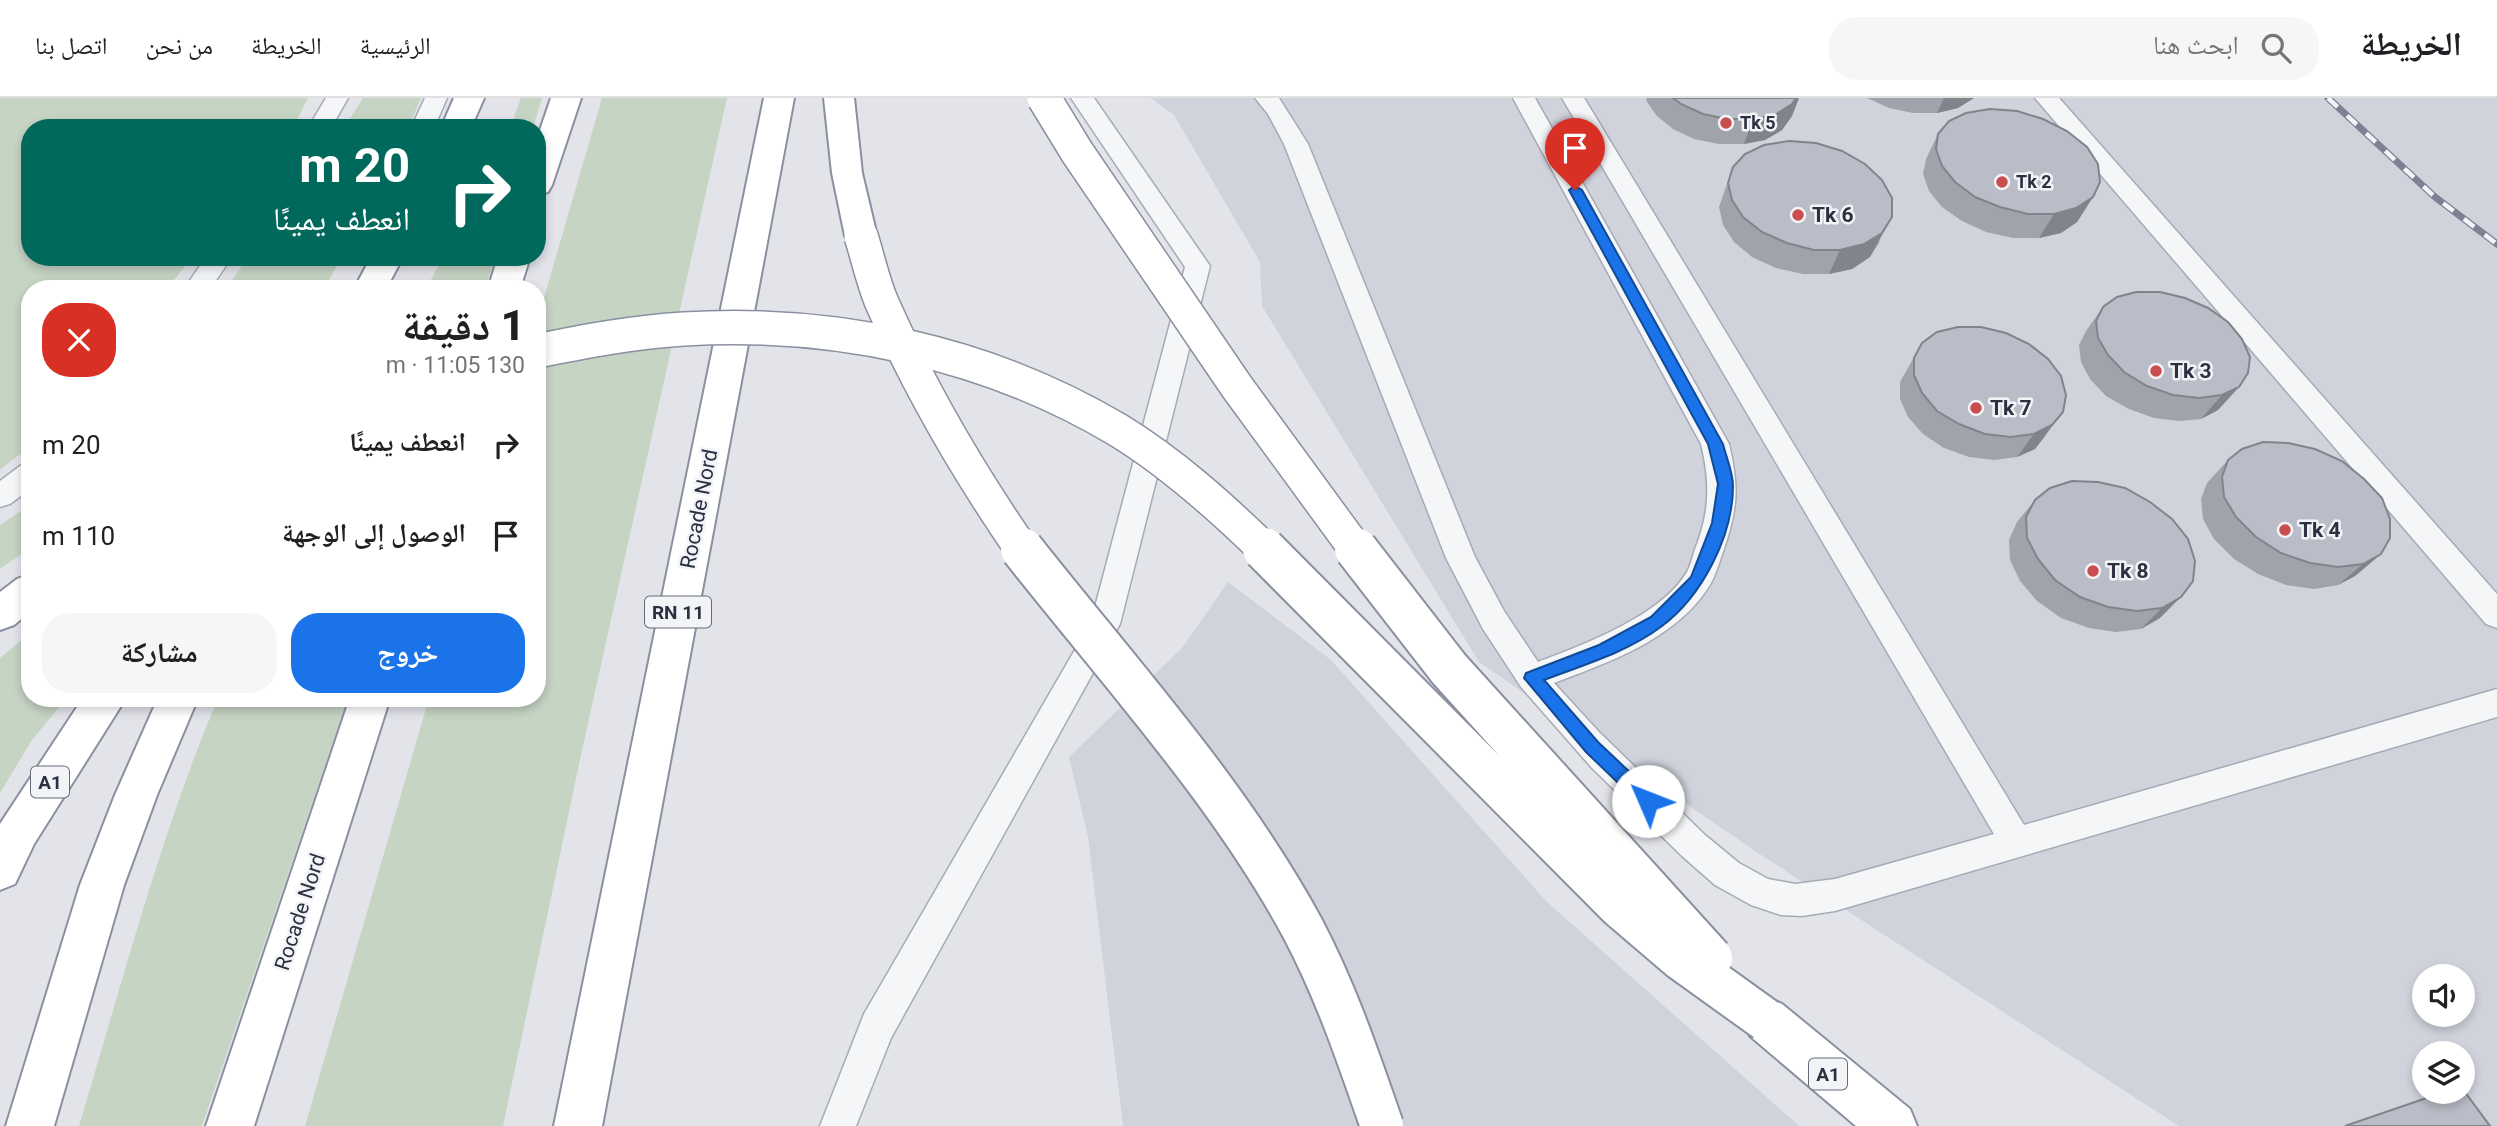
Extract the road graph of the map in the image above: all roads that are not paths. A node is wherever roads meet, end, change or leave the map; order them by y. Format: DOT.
graph roads {
  1 [pos="337,98"];
  2 [pos="436,98"];
  3 [pos="469,98"];
  4 [pos="566,98"];
  5 [pos="779,98"];
  6 [pos="839,98"];
  7 [pos="1044,98"];
  8 [pos="1082,98"];
  9 [pos="1266,98"];
  10 [pos="1524,98"];
  11 [pos="1573,98"];
  12 [pos="2046,98"];
  13 [pos="324,119"];
  14 [pos="426,119"];
  15 [pos="460,119"];
  16 [pos="546,159"];
  17 [pos="546,349"];
  18 [pos="21,481"];
  19 [pos="0,496"];
  20 [pos="21,597"];
  21 [pos="0,614"];
  22 [pos="2497,615"];
  23 [pos="1532,678"];
  24 [pos="2497,704"];
  25 [pos="100,707"];
  26 [pos="174,707"];
  27 [pos="367,707"];
  28 [pos="2016,841"];
  29 [pos="0,870"];
  30 [pos="1766,1020"];
  31 [pos="30,1126"];
  32 [pos="230,1126"];
  33 [pos="578,1126"];
  34 [pos="838,1126"];
  35 [pos="1382,1126"];
  36 [pos="1893,1126"];
  1 -- 13 [label="lane"];
  2 -- 14 [label="lane"];
  3 -- 15 [label="highway"];
  4 -- 16 [label="highway"];
  5 -- 33 [label="highway, Rocade Nord / RN 11"];
  6 -- 35 [label="highway, bridge"];
  7 -- 30 [label="highway, bridge"];
  8 -- 34 [label="lane"];
  9 -- 23 [label="lane"];
  10 -- 23 [label="lane"];
  11 -- 28 [label="lane"];
  12 -- 22 [label="lane"];
  17 -- 30 [label="highway, bridge"];
  18 -- 19 [label="lane"];
  20 -- 21 [label="highway"];
  23 -- 28 [label="lane"];
  24 -- 28 [label="lane"];
  25 -- 29 [label="highway, A1"];
  26 -- 31 [label="highway"];
  27 -- 32 [label="highway, Rocade Nord"];
  30 -- 36 [label="highway, A1"];
}
